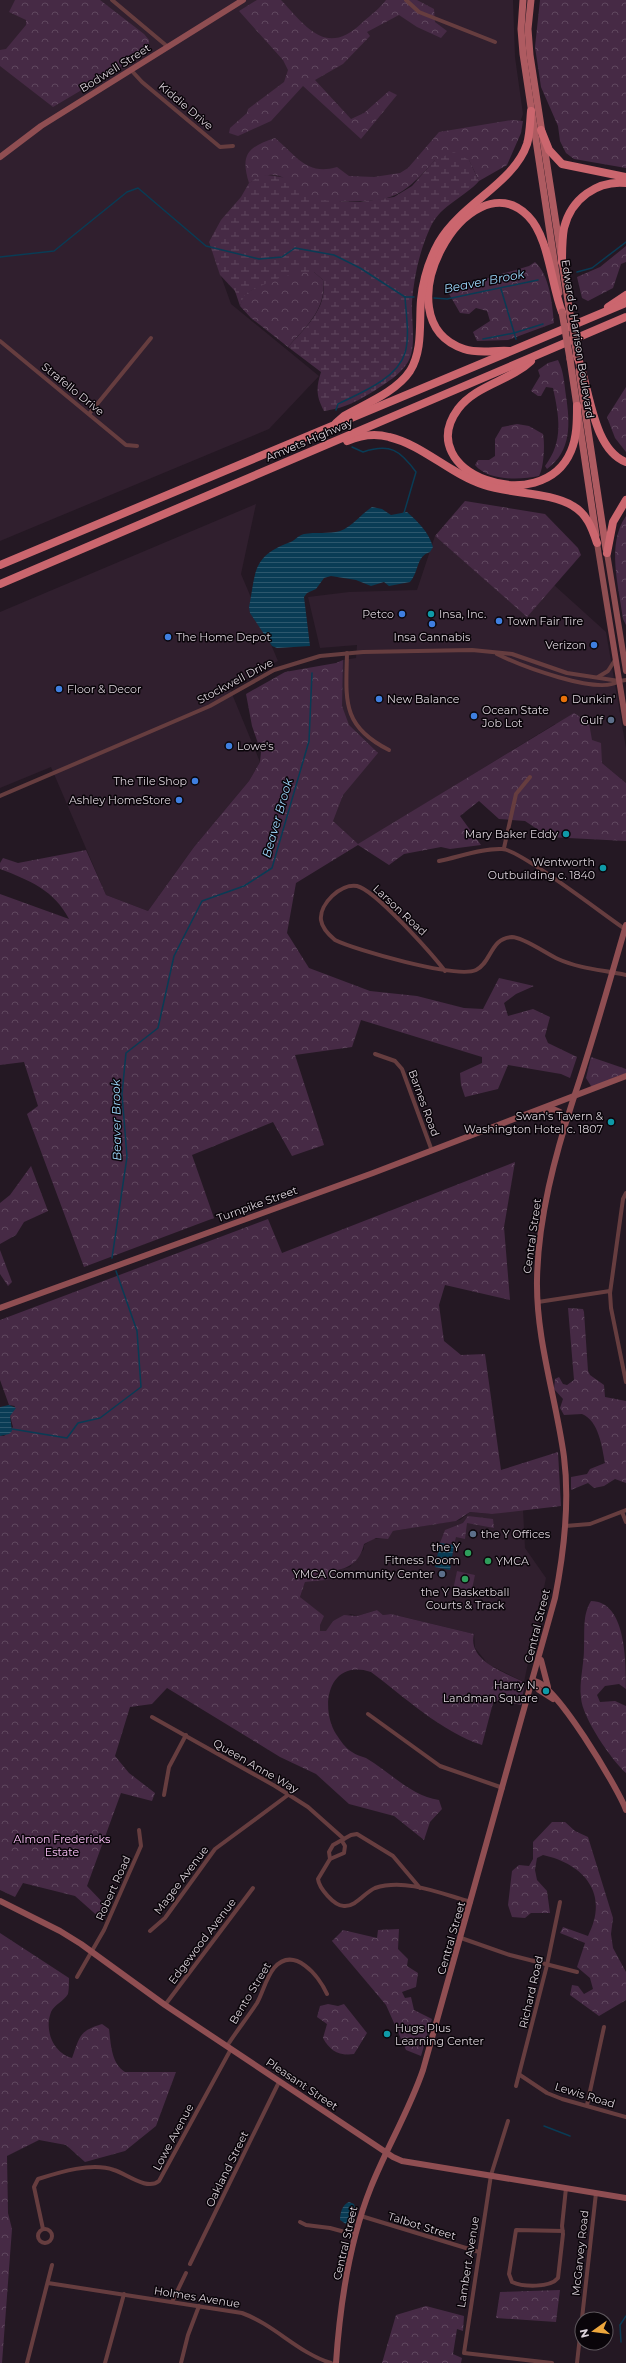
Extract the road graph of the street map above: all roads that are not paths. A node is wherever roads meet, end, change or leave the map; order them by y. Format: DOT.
graph roads {
  1 [pos="112,0"];
  2 [pos="243,0"];
  3 [pos="406,0"];
  4 [pos="523,0"];
  5 [pos="531,0"];
  6 [pos="495,42"];
  7 [pos="168,47"];
  8 [pos="131,70"];
  9 [pos="531,112"];
  10 [pos="541,130"];
  11 [pos="233,146"];
  12 [pos="0,157"];
  13 [pos="626,177"];
  14 [pos="626,183"];
  15 [pos="562,262"];
  16 [pos="626,296"];
  17 [pos="626,303"];
  18 [pos="566,313"];
  19 [pos="599,314"];
  20 [pos="626,317"];
  21 [pos="626,322"];
  22 [pos="611,323"];
  23 [pos="151,338"];
  24 [pos="0,341"];
  25 [pos="512,351"];
  26 [pos="536,355"];
  27 [pos="573,358"];
  28 [pos="577,406"];
  29 [pos="89,414"];
  30 [pos="332,427"];
  31 [pos="328,443"];
  32 [pos="137,446"];
  33 [pos="626,462"];
  34 [pos="626,500"];
  35 [pos="598,543"];
  36 [pos="607,553"];
  37 [pos="0,565"];
  38 [pos="0,584"];
  39 [pos="347,653"];
  40 [pos="495,653"];
  41 [pos="615,659"];
  42 [pos="626,671"];
  43 [pos="598,678"];
  44 [pos="623,680"];
  45 [pos="626,723"];
  46 [pos="389,750"];
  47 [pos="530,777"];
  48 [pos="0,796"];
  49 [pos="504,848"];
  50 [pos="439,861"];
  51 [pos="626,927"];
  52 [pos="445,971"];
  53 [pos="612,972"];
  54 [pos="626,975"];
  55 [pos="375,1054"];
  56 [pos="626,1076"];
  57 [pos="574,1097"];
  58 [pos="520,1118"];
  59 [pos="565,1125"];
  60 [pos="432,1151"];
  61 [pos="626,1193"];
  62 [pos="610,1291"];
  63 [pos="538,1302"];
  64 [pos="0,1308"];
  65 [pos="626,1382"];
  66 [pos="624,1511"];
  67 [pos="626,1522"];
  68 [pos="565,1526"];
  69 [pos="540,1656"];
  70 [pos="533,1681"];
  71 [pos="548,1689"];
  72 [pos="563,1709"];
  73 [pos="368,1714"];
  74 [pos="152,1717"];
  75 [pos="186,1735"];
  76 [pos="504,1788"];
  77 [pos="164,1795"];
  78 [pos="288,1795"];
  79 [pos="626,1810"];
  80 [pos="139,1830"];
  81 [pos="344,1840"];
  82 [pos="330,1859"];
  83 [pos="253,1888"];
  84 [pos="420,1888"];
  85 [pos="0,1901"];
  86 [pos="472,1902"];
  87 [pos="560,1902"];
  88 [pos="150,1931"];
  89 [pos="461,1938"];
  90 [pos="92,1951"];
  91 [pos="547,1965"];
  92 [pos="577,1972"];
  93 [pos="77,1977"];
  94 [pos="327,1994"];
  95 [pos="165,2005"];
  96 [pos="604,2027"];
  97 [pos="229,2048"];
  98 [pos="520,2075"];
  99 [pos="279,2082"];
  100 [pos="516,2086"];
  101 [pos="587,2105"];
  102 [pos="626,2117"];
  103 [pos="508,2121"];
  104 [pos="387,2154"];
  105 [pos="491,2175"];
  106 [pos="566,2188"];
  107 [pos="596,2192"];
  108 [pos="626,2198"];
  109 [pos="361,2216"];
  110 [pos="300,2222"];
  111 [pos="43,2229"];
  112 [pos="563,2231"];
  113 [pos="356,2235"];
  114 [pos="479,2252"];
  115 [pos="190,2264"];
  116 [pos="52,2265"];
  117 [pos="186,2273"];
  118 [pos="48,2283"];
  119 [pos="124,2294"];
  120 [pos="172,2302"];
  121 [pos="199,2306"];
  122 [pos="27,2363"];
  123 [pos="105,2363"];
  124 [pos="182,2363"];
  125 [pos="331,2363"];
  126 [pos="336,2363"];
  127 [pos="552,2363"];
  128 [pos="577,2363"];
  1 -- 7 [label="street"];
  2 -- 7 [label="main road, Bodwell Street"];
  3 -- 6 [label="street"];
  4 -- 9 [label="main road, Edward S Harrison Boulevard"];
  5 -- 10 [label="main road, Edward S Harrison Boulevard"];
  7 -- 8 [label="main road, Bodwell Street"];
  8 -- 11 [label="street, Kiddie Drive"];
  8 -- 12 [label="main road, Bodwell Street"];
  9 -- 18 [label="main road, Edward S Harrison Boulevard"];
  9 -- 30 [label="highway"];
  10 -- 13 [label="highway"];
  10 -- 15 [label="main road, Edward S Harrison Boulevard"];
  14 -- 15 [label="highway"];
  15 -- 18 [label="main road, Edward S Harrison Boulevard"];
  16 -- 19 [label="highway"];
  17 -- 19 [label="highway, Amvets Highway"];
  18 -- 25 [label="highway"];
  18 -- 27 [label="main road, Edward S Harrison Boulevard, bridge"];
  19 -- 25 [label="highway, Amvets Highway"];
  20 -- 22 [label="highway, Amvets Highway"];
  21 -- 22 [label="highway"];
  22 -- 26 [label="highway, Amvets Highway"];
  23 -- 29 [label="street"];
  24 -- 29 [label="street, Strafello Drive"];
  25 -- 30 [label="highway, Amvets Highway"];
  26 -- 28 [label="highway"];
  26 -- 31 [label="highway, Amvets Highway"];
  27 -- 28 [label="main road, Edward S Harrison Boulevard"];
  27 -- 33 [label="highway"];
  27 -- 36 [label="main road, Edward S Harrison Boulevard"];
  28 -- 35 [label="main road, Edward S Harrison Boulevard"];
  29 -- 32 [label="street, Strafello Drive"];
  30 -- 37 [label="highway, Amvets Highway"];
  31 -- 35 [label="highway"];
  31 -- 38 [label="highway, Amvets Highway"];
  34 -- 36 [label="highway"];
  35 -- 41 [label="main road, Edward S Harrison Boulevard"];
  36 -- 42 [label="main road, Edward S Harrison Boulevard"];
  39 -- 40 [label="street, Stockwell Drive"];
  39 -- 46 [label="street"];
  39 -- 48 [label="street, Stockwell Drive"];
  40 -- 43 [label="street, Stockwell Drive"];
  40 -- 44 [label="street, Stockwell Drive"];
  41 -- 43 [label="street"];
  41 -- 44 [label="main road, Edward S Harrison Boulevard"];
  43 -- 44 [label="street, Stockwell Drive"];
  44 -- 45 [label="main road, Edward S Harrison Boulevard"];
  47 -- 49 [label="street"];
  49 -- 50 [label="street"];
  49 -- 51 [label="street"];
  51 -- 53 [label="main road, Central Street"];
  52 -- 52 [label="street, Larson Road"];
  52 -- 53 [label="street, Larson Road"];
  53 -- 54 [label="street"];
  53 -- 57 [label="main road, Central Street"];
  55 -- 60 [label="street, Barnes Road"];
  56 -- 57 [label="main road, Turnpike Street"];
  57 -- 58 [label="main road, Turnpike Street"];
  57 -- 59 [label="main road, Central Street"];
  58 -- 59 [label="main road, Turnpike Street"];
  58 -- 60 [label="main road, Turnpike Street"];
  59 -- 63 [label="main road, Central Street"];
  60 -- 64 [label="main road, Turnpike Street"];
  61 -- 62 [label="street"];
  62 -- 63 [label="street"];
  62 -- 65 [label="street"];
  63 -- 68 [label="main road, Central Street"];
  66 -- 67 [label="street"];
  66 -- 68 [label="street"];
  68 -- 69 [label="main road, Central Street"];
  69 -- 70 [label="main road, Central Street"];
  69 -- 71 [label="main road"];
  70 -- 71 [label="main road"];
  70 -- 72 [label="main road"];
  70 -- 76 [label="main road, Central Street"];
  71 -- 72 [label="main road"];
  72 -- 79 [label="main road"];
  73 -- 76 [label="street"];
  74 -- 75 [label="street, Queen Anne Way"];
  75 -- 77 [label="street"];
  75 -- 78 [label="street, Queen Anne Way"];
  76 -- 86 [label="main road, Central Street"];
  78 -- 81 [label="street, Queen Anne Way"];
  78 -- 88 [label="street, Magee Avenue"];
  80 -- 90 [label="street, Robert Road"];
  81 -- 82 [label="street"];
  81 -- 82 [label="street"];
  81 -- 84 [label="street"];
  82 -- 84 [label="street"];
  83 -- 95 [label="street, Edgewood Avenue"];
  84 -- 86 [label="street"];
  85 -- 90 [label="main road, Pleasant Street"];
  86 -- 89 [label="main road, Central Street"];
  87 -- 91 [label="street, Richard Road"];
  89 -- 91 [label="street"];
  89 -- 104 [label="main road, Central Street"];
  90 -- 93 [label="street, Robert Road"];
  90 -- 95 [label="main road, Pleasant Street"];
  91 -- 92 [label="street"];
  91 -- 98 [label="street, Richard Road"];
  94 -- 97 [label="street, Bento Street"];
  95 -- 97 [label="main road, Pleasant Street"];
  96 -- 101 [label="street"];
  97 -- 99 [label="main road, Pleasant Street"];
  97 -- 111 [label="street, Lowe Avenue"];
  98 -- 100 [label="street, Richard Road"];
  98 -- 101 [label="street, Lewis Road"];
  99 -- 104 [label="main road, Pleasant Street"];
  99 -- 115 [label="street, Oakland Street"];
  101 -- 102 [label="street, Lewis Road"];
  103 -- 105 [label="street"];
  104 -- 105 [label="main road, Pleasant Street"];
  104 -- 109 [label="main road, Central Street"];
  105 -- 106 [label="main road, Pleasant Street"];
  105 -- 114 [label="street, Lambert Avenue"];
  106 -- 107 [label="main road, Pleasant Street"];
  106 -- 112 [label="street"];
  107 -- 108 [label="main road, Pleasant Street"];
  107 -- 128 [label="street, McGarvey Road"];
  109 -- 113 [label="main road, Central Street"];
  109 -- 114 [label="street, Talbot Street"];
  110 -- 113 [label="street"];
  112 -- 112 [label="street"];
  113 -- 126 [label="main road, Central Street"];
  114 -- 127 [label="street, Lambert Avenue"];
  116 -- 118 [label="street"];
  117 -- 120 [label="street"];
  118 -- 119 [label="street, Holmes Avenue"];
  118 -- 122 [label="street"];
  119 -- 120 [label="street, Holmes Avenue"];
  119 -- 123 [label="street"];
  120 -- 121 [label="street, Holmes Avenue"];
  121 -- 124 [label="street"];
  121 -- 125 [label="street, Holmes Avenue"];
}
